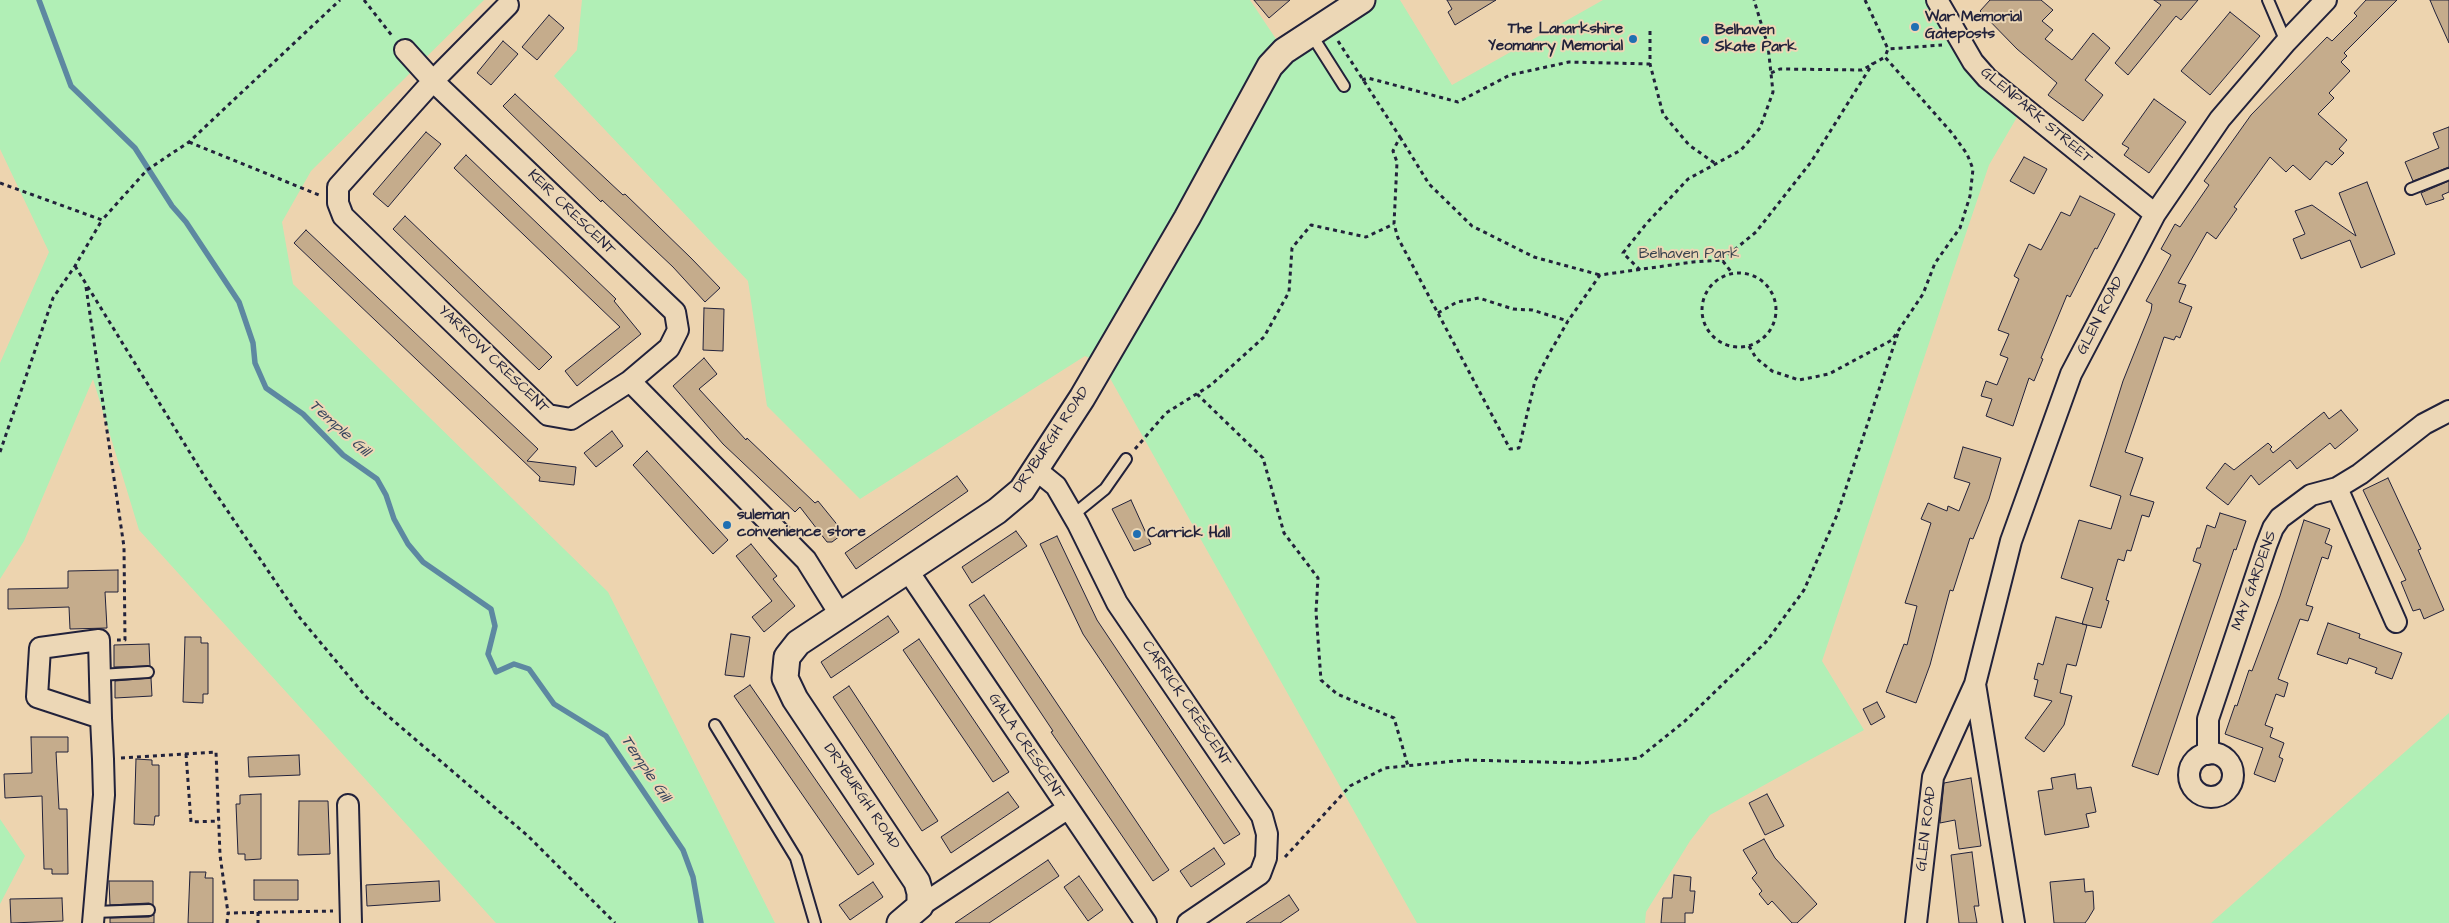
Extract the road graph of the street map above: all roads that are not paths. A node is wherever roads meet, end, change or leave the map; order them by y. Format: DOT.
graph roads {
  1 [pos="1362,0"];
  2 [pos="1937,0"];
  3 [pos="2268,0"];
  4 [pos="2326,0"];
  5 [pos="508,5"];
  6 [pos="1319,29"];
  7 [pos="2286,42"];
  8 [pos="405,50"];
  9 [pos="433,80"];
  10 [pos="1344,86"];
  11 [pos="2449,174"];
  12 [pos="2411,190"];
  13 [pos="2155,214"];
  14 [pos="630,382"];
  15 [pos="2449,411"];
  16 [pos="1126,460"];
  17 [pos="1035,469"];
  18 [pos="2337,488"];
  19 [pos="1073,515"];
  20 [pos="908,571"];
  21 [pos="841,616"];
  22 [pos="2396,622"];
  23 [pos="148,672"];
  24 [pos="100,675"];
  25 [pos="1975,684"];
  26 [pos="102,718"];
  27 [pos="715,725"];
  28 [pos="2208,754"];
  29 [pos="348,805"];
  30 [pos="1067,809"];
  31 [pos="920,906"];
  32 [pos="149,910"];
  33 [pos="94,917"];
  34 [pos="351,917"];
  35 [pos="1199,920"];
  36 [pos="815,923"];
  37 [pos="900,923"];
  38 [pos="1146,923"];
  39 [pos="1916,923"];
  40 [pos="2014,923"];
  1 -- 6 [label="street, DRYBURGH ROAD"];
  2 -- 13 [label="street, GLENPARK STREET"];
  3 -- 7 [label="lane"];
  4 -- 7 [label="street, GLEN ROAD"];
  5 -- 9 [label="street"];
  6 -- 10 [label="lane"];
  6 -- 17 [label="street, DRYBURGH ROAD"];
  7 -- 13 [label="street, GLEN ROAD"];
  8 -- 9 [label="street, KEIR CRESCENT"];
  9 -- 14 [label="street, KEIR CRESCENT"];
  9 -- 14 [label="street, YARROW CRESCENT"];
  11 -- 12 [label="lane"];
  13 -- 25 [label="street, GLEN ROAD"];
  14 -- 21 [label="street"];
  15 -- 18 [label="street, MAY GARDENS"];
  16 -- 19 [label="lane"];
  17 -- 19 [label="street, CARRICK CRESCENT"];
  17 -- 20 [label="street, DRYBURGH ROAD"];
  18 -- 22 [label="street"];
  18 -- 28 [label="street, MAY GARDENS"];
  19 -- 35 [label="street, CARRICK CRESCENT"];
  20 -- 21 [label="street, DRYBURGH ROAD"];
  20 -- 30 [label="street, GALA CRESCENT"];
  21 -- 31 [label="street, DRYBURGH ROAD"];
  23 -- 24 [label="lane"];
  24 -- 26 [label="street"];
  24 -- 26 [label="street"];
  25 -- 39 [label="street, GLEN ROAD"];
  25 -- 40 [label="street, GLEN ROAD"];
  26 -- 33 [label="street"];
  27 -- 36 [label="lane"];
  29 -- 34 [label="street"];
  30 -- 31 [label="street"];
  30 -- 38 [label="street, GALA CRESCENT"];
  31 -- 37 [label="street"];
  32 -- 33 [label="lane"];
}
